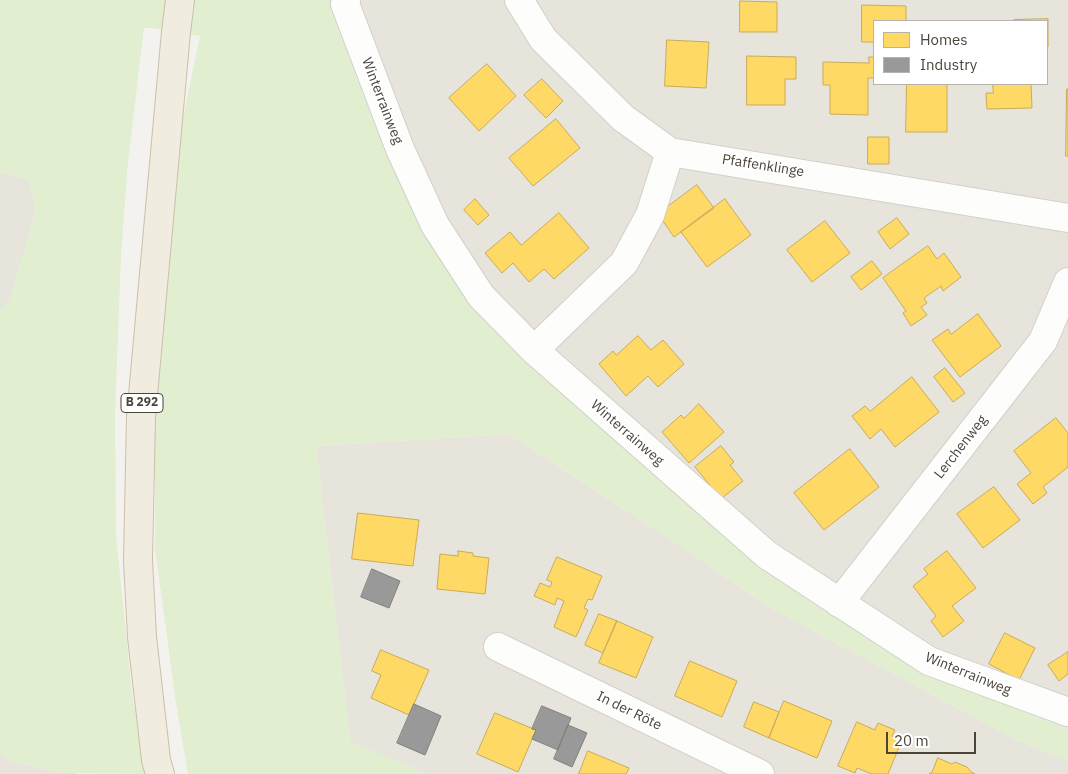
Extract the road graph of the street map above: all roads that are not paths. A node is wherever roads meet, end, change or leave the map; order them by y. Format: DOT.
graph roads {
  1 [pos="180,0"];
  2 [pos="346,0"];
  3 [pos="519,0"];
  4 [pos="670,152"];
  5 [pos="1068,218"];
  6 [pos="1068,282"];
  7 [pos="534,350"];
  8 [pos="839,603"];
  9 [pos="498,647"];
  10 [pos="1068,712"];
  11 [pos="160,774"];
  12 [pos="760,774"];
  1 -- 11 [label="highway, B 292"];
  2 -- 7 [label="street, Winterrainweg"];
  3 -- 4 [label="street, Pfaffenklinge"];
  4 -- 5 [label="street, Pfaffenklinge"];
  4 -- 7 [label="street"];
  6 -- 8 [label="street, Lerchenweg"];
  7 -- 8 [label="street, Winterrainweg"];
  8 -- 10 [label="street, Winterrainweg"];
  9 -- 12 [label="street, In der Röte"];
}
